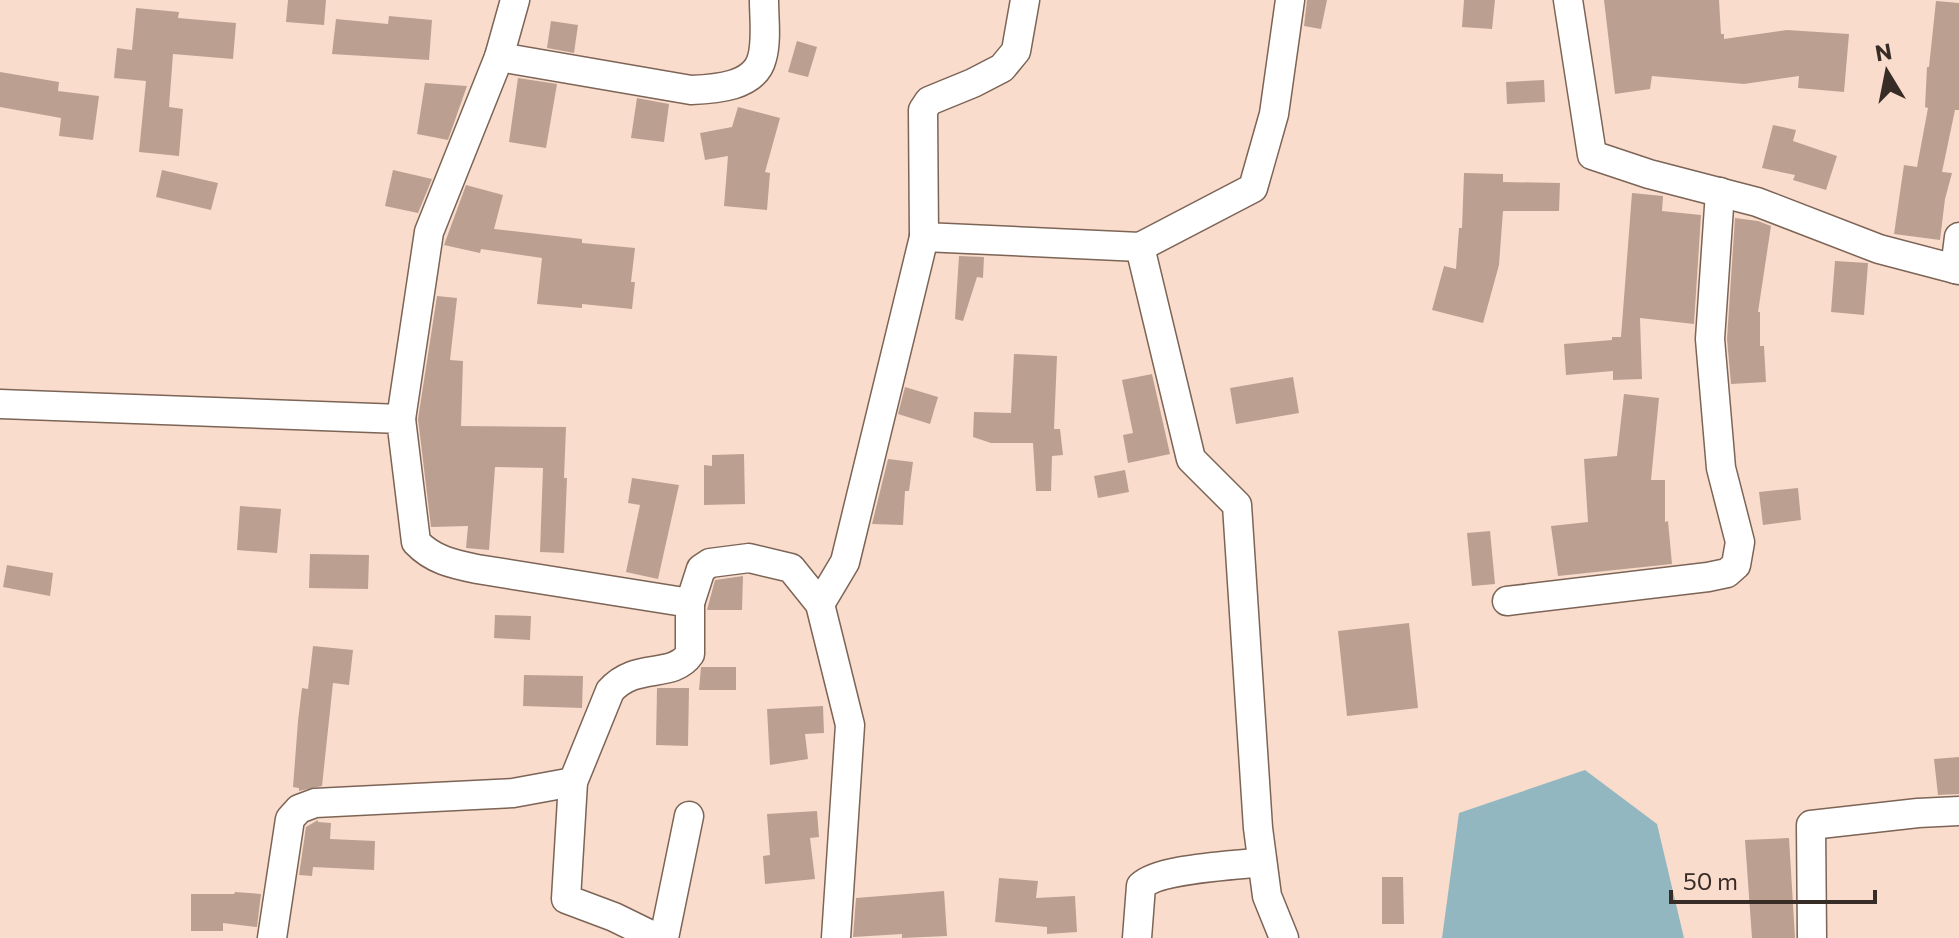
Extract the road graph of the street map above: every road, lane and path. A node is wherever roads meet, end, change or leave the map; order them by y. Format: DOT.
graph roads {
  1 [pos="515,0"];
  2 [pos="764,0"];
  3 [pos="1025,0"];
  4 [pos="1290,0"];
  5 [pos="1568,0"];
  6 [pos="499,57"];
  7 [pos="1720,192"];
  8 [pos="924,237"];
  9 [pos="1959,237"];
  10 [pos="1140,247"];
  11 [pos="1957,270"];
  12 [pos="0,404"];
  13 [pos="401,419"];
  14 [pos="1507,601"];
  15 [pos="690,603"];
  16 [pos="820,604"];
  17 [pos="573,782"];
  18 [pos="1959,811"];
  19 [pos="689,816"];
  20 [pos="1262,862"];
  21 [pos="272,938"];
  22 [pos="657,938"];
  23 [pos="664,938"];
  24 [pos="836,938"];
  25 [pos="1137,938"];
  26 [pos="1284,938"];
  27 [pos="1812,938"];
  1 -- 6 [label="street"];
  2 -- 6 [label="street"];
  3 -- 8 [label="street"];
  4 -- 10 [label="street"];
  5 -- 7 [label="street"];
  6 -- 13 [label="street"];
  7 -- 11 [label="street"];
  7 -- 14 [label="street"];
  8 -- 10 [label="street"];
  8 -- 16 [label="street"];
  9 -- 11 [label="street"];
  10 -- 20 [label="street"];
  12 -- 13 [label="street"];
  13 -- 15 [label="street"];
  15 -- 16 [label="street"];
  15 -- 17 [label="street"];
  16 -- 24 [label="street"];
  17 -- 21 [label="street"];
  17 -- 22 [label="street"];
  18 -- 27 [label="street"];
  19 -- 23 [label="street"];
  20 -- 25 [label="street"];
  20 -- 26 [label="street"];
}
